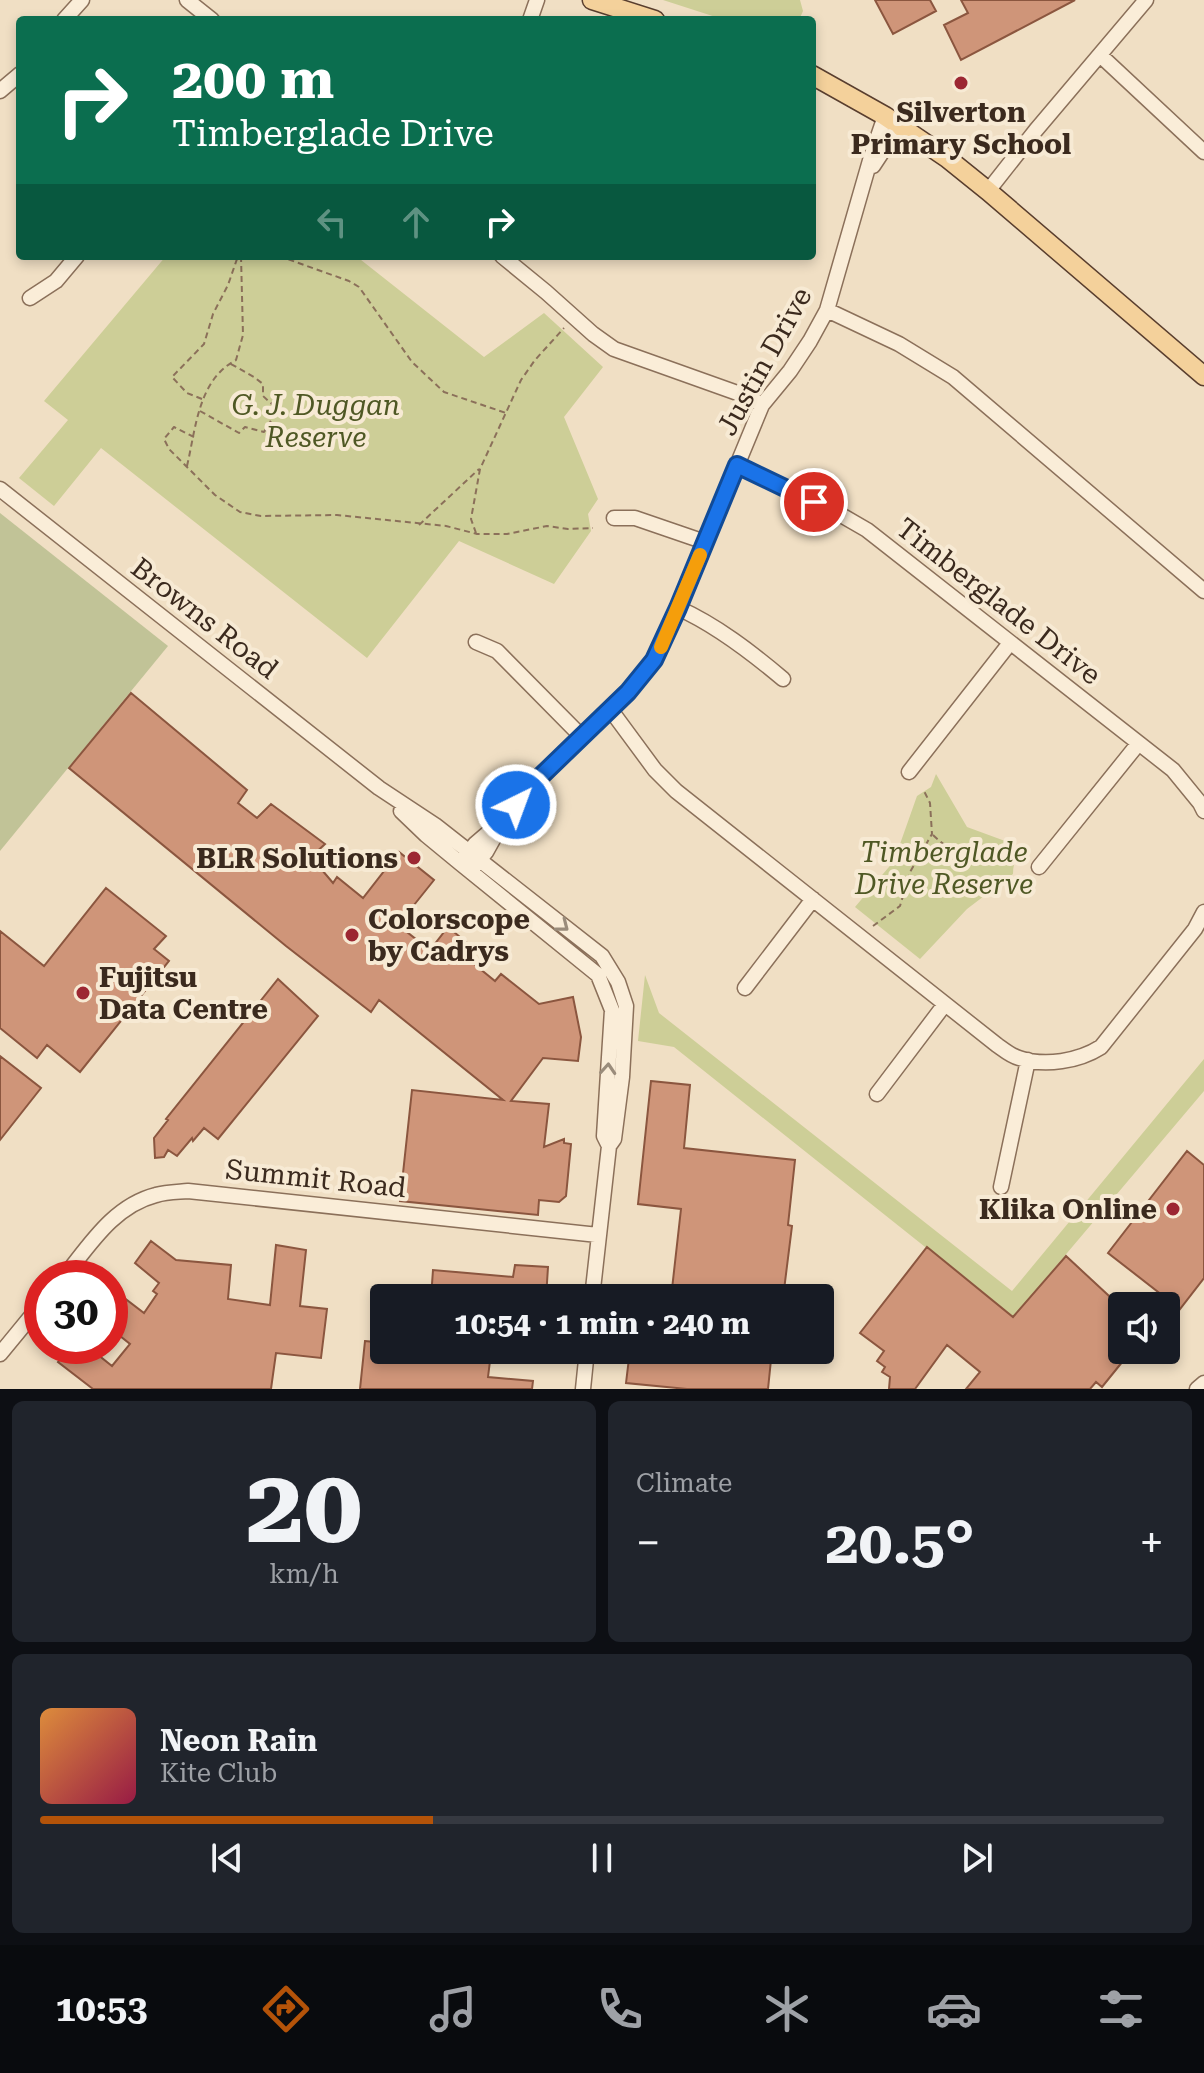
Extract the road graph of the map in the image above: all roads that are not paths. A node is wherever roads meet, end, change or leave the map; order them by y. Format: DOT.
graph roads {
  1 [pos="82,0"];
  2 [pos="187,0"];
  3 [pos="592,0"];
  4 [pos="1146,0"];
  5 [pos="68,16"];
  6 [pos="207,16"];
  7 [pos="642,16"];
  8 [pos="1100,55"];
  9 [pos="16,77"];
  10 [pos="816,77"];
  11 [pos="0,91"];
  12 [pos="893,121"];
  13 [pos="1204,152"];
  14 [pos="988,191"];
  15 [pos="74,260"];
  16 [pos="507,260"];
  17 [pos="30,298"];
  18 [pos="827,310"];
  19 [pos="1204,376"];
  20 [pos="762,405"];
  21 [pos="737,465"];
  22 [pos="0,489"];
  23 [pos="614,518"];
  24 [pos="705,542"];
  25 [pos="1204,591"];
  26 [pos="678,608"];
  27 [pos="476,642"];
  28 [pos="1010,643"];
  29 [pos="783,679"];
  30 [pos="610,709"];
  31 [pos="582,737"];
  32 [pos="1138,744"];
  33 [pos="909,772"];
  34 [pos="1204,811"];
  35 [pos="470,862"];
  36 [pos="1039,867"];
  37 [pos="813,899"];
  38 [pos="1204,912"];
  39 [pos="745,988"];
  40 [pos="945,1004"];
  41 [pos="1028,1060"];
  42 [pos="877,1094"];
  43 [pos="1001,1187"];
  44 [pos="598,1235"];
  45 [pos="77,1260"];
  46 [pos="593,1284"];
  47 [pos="24,1325"];
  48 [pos="0,1354"];
  49 [pos="586,1364"];
  50 [pos="1204,1383"];
  51 [pos="583,1389"];
  52 [pos="1197,1389"];
  1 -- 5 [label="street"];
  2 -- 6 [label="street"];
  3 -- 7 [label="main road"];
  4 -- 8 [label="street"];
  8 -- 13 [label="street"];
  8 -- 14 [label="street"];
  9 -- 11 [label="street"];
  10 -- 12 [label="main road"];
  12 -- 14 [label="main road"];
  12 -- 18 [label="street, Justin Drive"];
  14 -- 19 [label="main road"];
  15 -- 17 [label="street"];
  16 -- 20 [label="street"];
  18 -- 20 [label="street, Justin Drive"];
  18 -- 25 [label="street"];
  20 -- 21 [label="street, Justin Drive"];
  21 -- 24 [label="street, Justin Drive"];
  21 -- 28 [label="street, Timberglade Drive"];
  22 -- 35 [label="street, Browns Road"];
  23 -- 24 [label="street"];
  24 -- 26 [label="street, Justin Drive"];
  26 -- 29 [label="street"];
  26 -- 30 [label="street, Justin Drive"];
  27 -- 31 [label="street"];
  28 -- 32 [label="street, Timberglade Drive"];
  28 -- 33 [label="street"];
  30 -- 31 [label="street, Justin Drive"];
  30 -- 37 [label="street"];
  31 -- 35 [label="street, Justin Drive"];
  32 -- 34 [label="street, Timberglade Drive"];
  32 -- 36 [label="street"];
  35 -- 44 [label="street, Browns Road"];
  37 -- 39 [label="street"];
  37 -- 40 [label="street"];
  38 -- 41 [label="street"];
  40 -- 41 [label="street"];
  40 -- 42 [label="street"];
  41 -- 43 [label="street"];
  44 -- 45 [label="street, Summit Road"];
  44 -- 46 [label="street, Browns Road"];
  47 -- 48 [label="street"];
  49 -- 51 [label="street"];
  50 -- 52 [label="street"];
}
